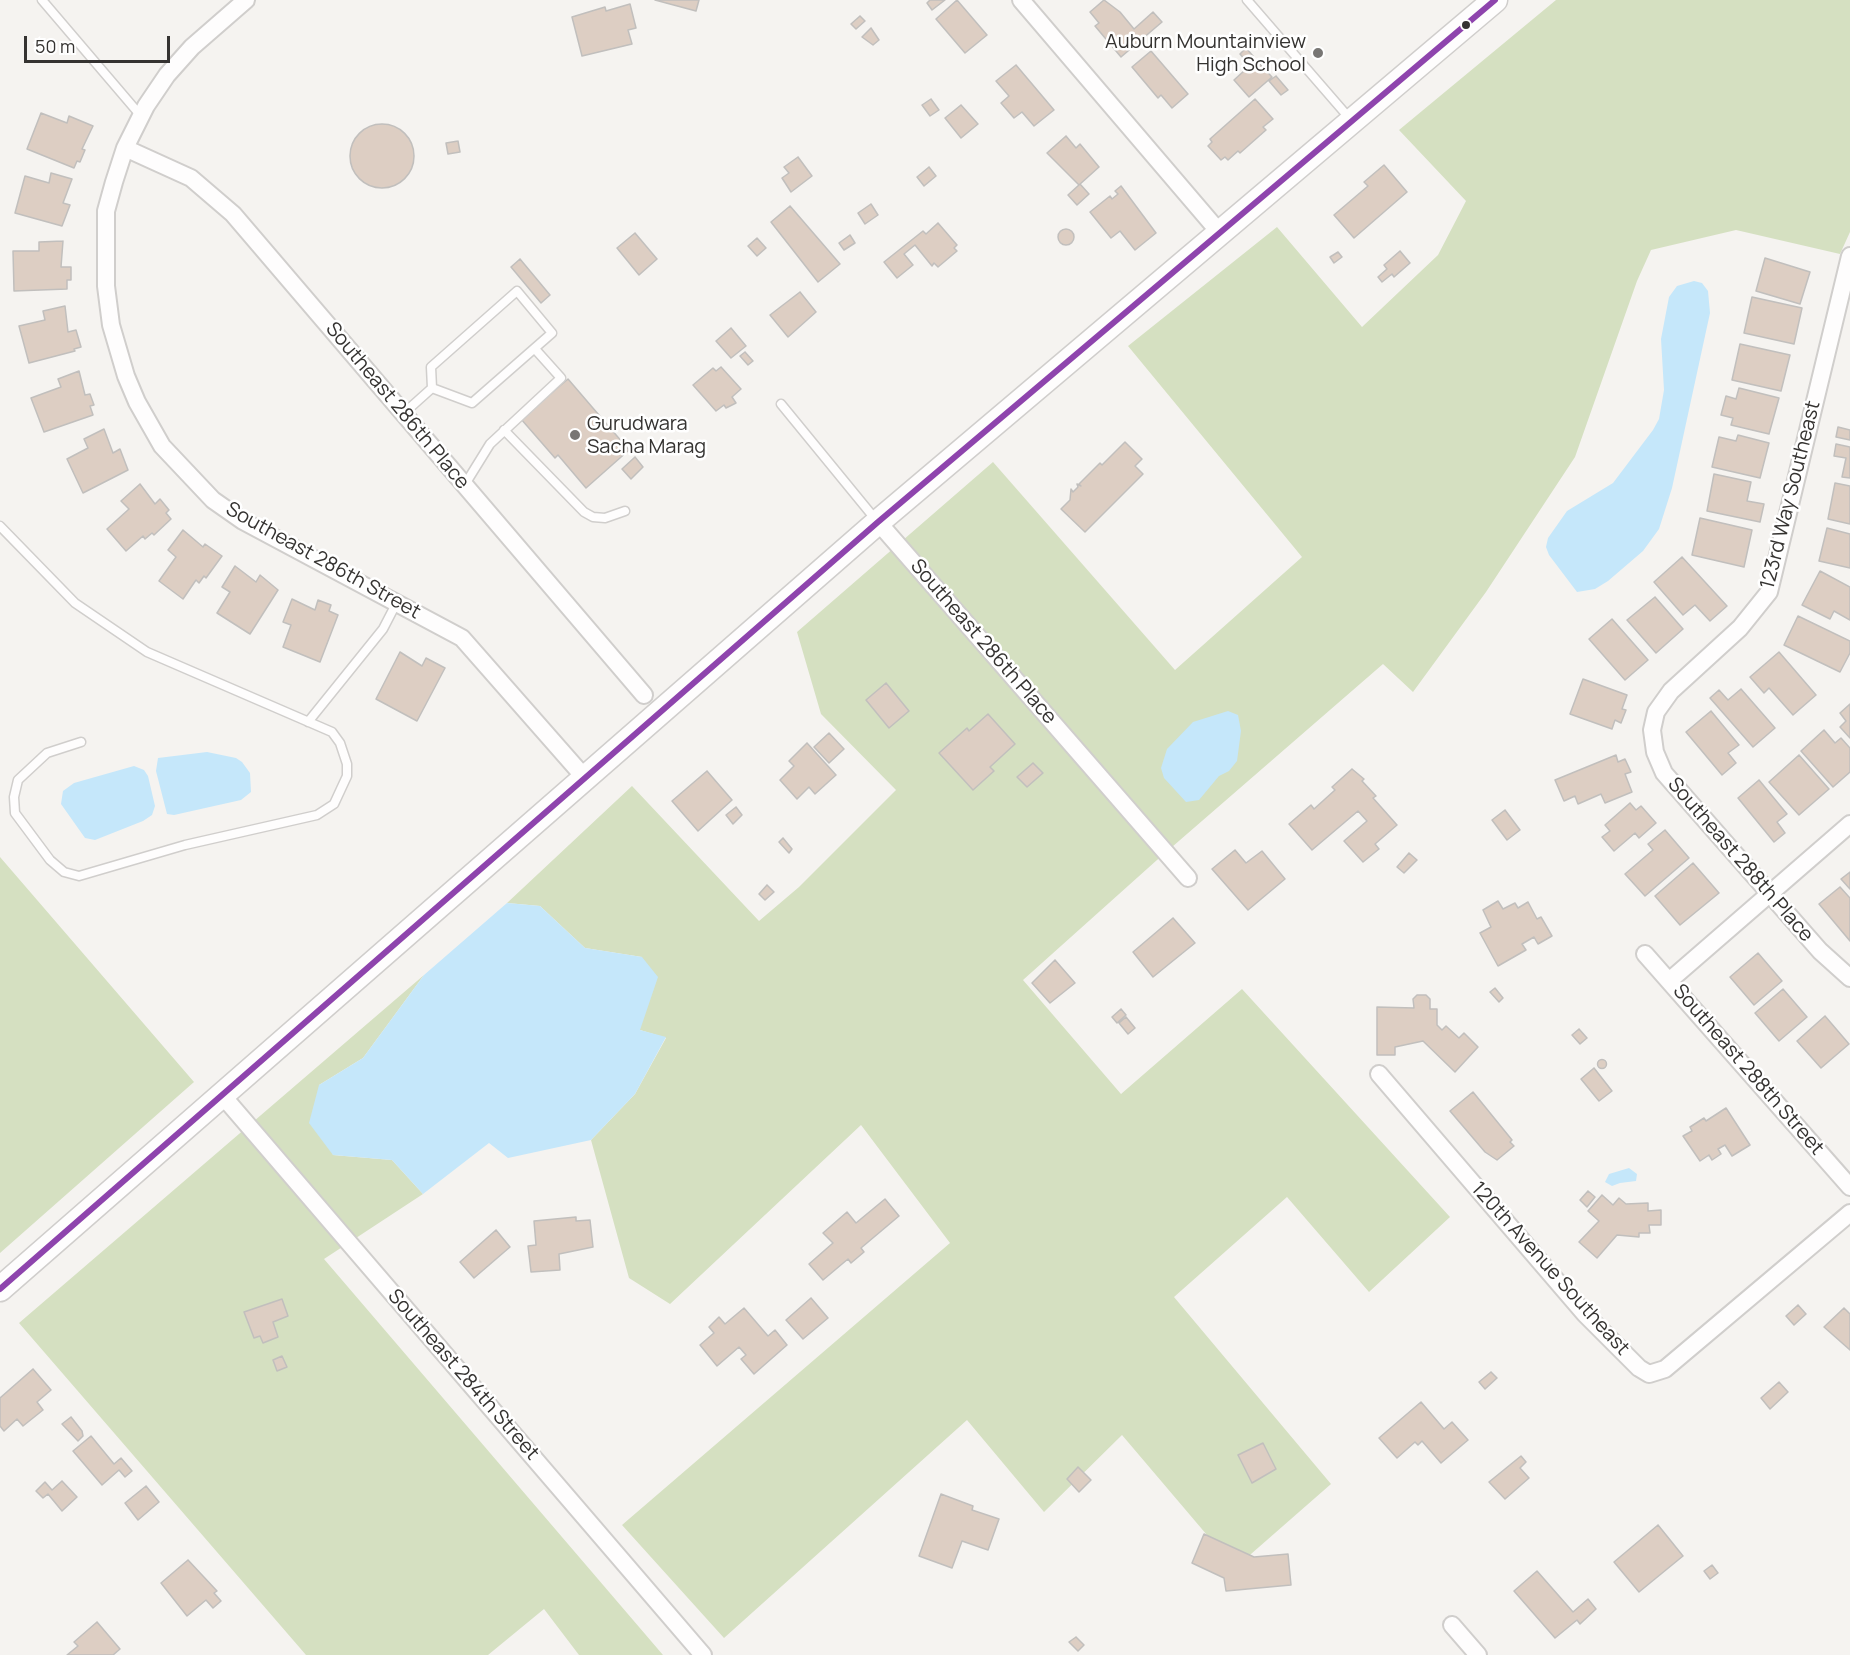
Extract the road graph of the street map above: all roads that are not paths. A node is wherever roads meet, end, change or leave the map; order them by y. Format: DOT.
graph roads {
  1 [pos="42,0"];
  2 [pos="246,0"];
  3 [pos="1021,0"];
  4 [pos="1247,0"];
  5 [pos="1495,0"];
  6 [pos="141,116"];
  7 [pos="1352,121"];
  8 [pos="124,148"];
  9 [pos="1220,233"];
  10 [pos="1850,256"];
  11 [pos="535,349"];
  12 [pos="432,388"];
  13 [pos="781,404"];
  14 [pos="403,415"];
  15 [pos="504,430"];
  16 [pos="464,486"];
  17 [pos="626,511"];
  18 [pos="878,522"];
  19 [pos="0,526"];
  20 [pos="397,602"];
  21 [pos="644,695"];
  22 [pos="308,722"];
  23 [pos="1652,730"];
  24 [pos="81,742"];
  25 [pos="585,778"];
  26 [pos="1850,824"];
  27 [pos="1188,878"];
  28 [pos="1769,894"];
  29 [pos="1645,954"];
  30 [pos="1850,978"];
  31 [pos="1669,981"];
  32 [pos="1379,1074"];
  33 [pos="222,1095"];
  34 [pos="1850,1187"];
  35 [pos="1850,1213"];
  36 [pos="0,1289"];
  37 [pos="1452,1625"];
  38 [pos="703,1655"];
  39 [pos="1478,1655"];
  1 -- 6 [label="lane"];
  2 -- 6 [label="street, Southeast 286th Street"];
  3 -- 9 [label="street"];
  4 -- 7 [label="lane"];
  5 -- 7 [label="street"];
  6 -- 8 [label="street, Southeast 286th Street"];
  7 -- 9 [label="street"];
  8 -- 14 [label="street, Southeast 286th Place"];
  8 -- 20 [label="street, Southeast 286th Street"];
  9 -- 18 [label="street"];
  10 -- 23 [label="street, 123rd Way Southeast"];
  11 -- 12 [label="lane"];
  11 -- 12 [label="lane"];
  11 -- 15 [label="lane"];
  12 -- 14 [label="lane"];
  13 -- 18 [label="lane, Southeast 286th Place"];
  14 -- 16 [label="street, Southeast 286th Place"];
  15 -- 16 [label="lane"];
  15 -- 17 [label="lane"];
  16 -- 21 [label="street, Southeast 286th Place"];
  18 -- 25 [label="street"];
  18 -- 27 [label="street, Southeast 286th Place"];
  19 -- 22 [label="lane"];
  20 -- 22 [label="lane"];
  20 -- 25 [label="street, Southeast 286th Street"];
  22 -- 24 [label="lane"];
  23 -- 28 [label="street, Southeast 288th Place"];
  25 -- 33 [label="street"];
  26 -- 28 [label="street"];
  28 -- 30 [label="street, Southeast 288th Place"];
  28 -- 31 [label="street"];
  29 -- 31 [label="street, Southeast 288th Street"];
  31 -- 34 [label="street, Southeast 288th Street"];
  32 -- 35 [label="street, 120th Avenue Southeast"];
  33 -- 36 [label="street"];
  33 -- 38 [label="street, Southeast 284th Street"];
  37 -- 39 [label="street"];
}
